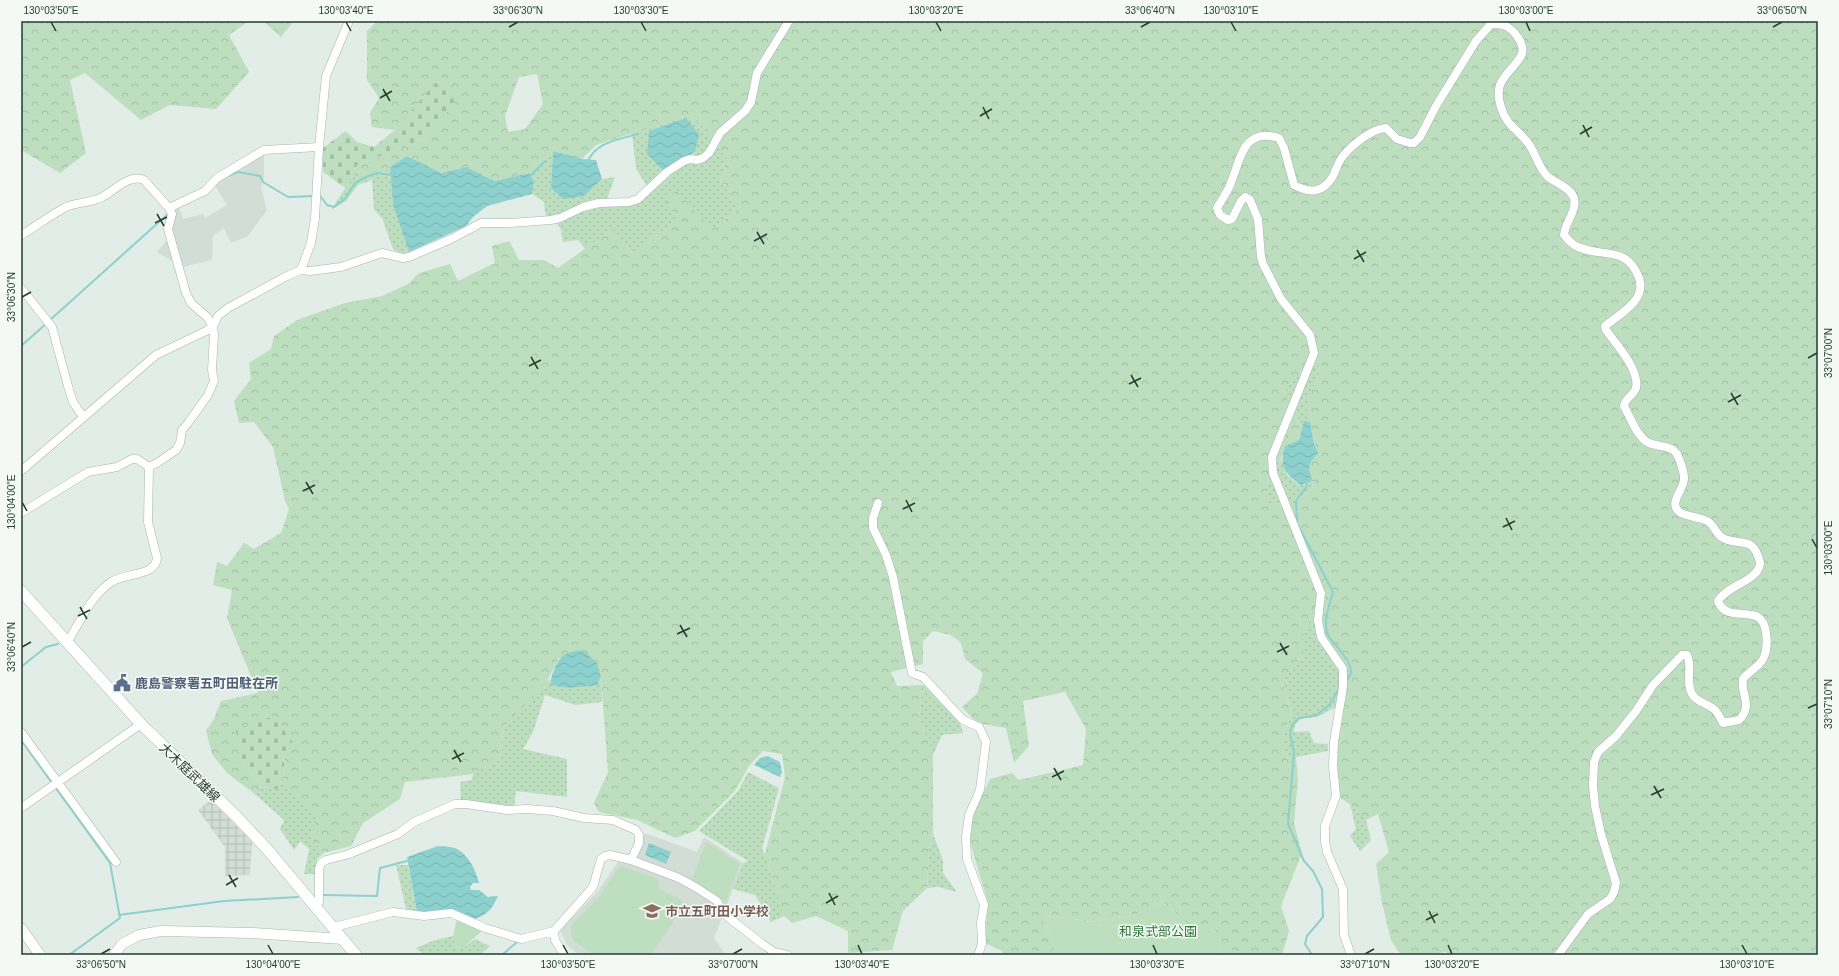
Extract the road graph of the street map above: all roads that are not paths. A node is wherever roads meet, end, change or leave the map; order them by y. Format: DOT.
graph roads {
  1 [pos="348,21"];
  2 [pos="789,21"];
  3 [pos="319,147"];
  4 [pos="169,208"];
  5 [pos="21,235"];
  6 [pos="301,270"];
  7 [pos="21,288"];
  8 [pos="212,326"];
  9 [pos="84,417"];
  10 [pos="149,467"];
  11 [pos="21,471"];
  12 [pos="878,503"];
  13 [pos="21,514"];
  14 [pos="21,592"];
  15 [pos="67,643"];
  16 [pos="141,724"];
  17 [pos="21,732"];
  18 [pos="58,782"];
  19 [pos="21,808"];
  20 [pos="631,860"];
  21 [pos="116,862"];
  22 [pos="315,907"];
  23 [pos="334,927"];
  24 [pos="21,928"];
  25 [pos="554,931"];
  26 [pos="343,939"];
  27 [pos="774,954"];
  28 [pos="40,955"];
  29 [pos="114,955"];
  30 [pos="356,955"];
  31 [pos="564,955"];
  32 [pos="788,955"];
  33 [pos="978,955"];
  34 [pos="1351,955"];
  35 [pos="1558,955"];
  1 -- 3 [label="street"];
  2 -- 6 [label="street"];
  3 -- 4 [label="street"];
  3 -- 6 [label="street"];
  4 -- 5 [label="street"];
  4 -- 8 [label="street"];
  6 -- 8 [label="street"];
  7 -- 9 [label="street"];
  8 -- 9 [label="street"];
  8 -- 10 [label="street"];
  9 -- 11 [label="street"];
  10 -- 13 [label="street"];
  10 -- 15 [label="street"];
  12 -- 33 [label="street"];
  14 -- 15 [label="main road, 大木庭武雄線"];
  15 -- 16 [label="main road, 大木庭武雄線"];
  16 -- 18 [label="street"];
  16 -- 22 [label="main road, 大木庭武雄線"];
  17 -- 18 [label="street"];
  18 -- 19 [label="street"];
  18 -- 21 [label="street"];
  20 -- 22 [label="street"];
  20 -- 25 [label="street"];
  20 -- 27 [label="street"];
  22 -- 23 [label="main road, 大木庭武雄線"];
  23 -- 25 [label="street"];
  23 -- 26 [label="main road, 大木庭武雄線"];
  24 -- 28 [label="street"];
  25 -- 31 [label="street"];
  26 -- 29 [label="street"];
  26 -- 30 [label="main road, 大木庭武雄線"];
  27 -- 32 [label="street"];
  34 -- 35 [label="street"];
}
